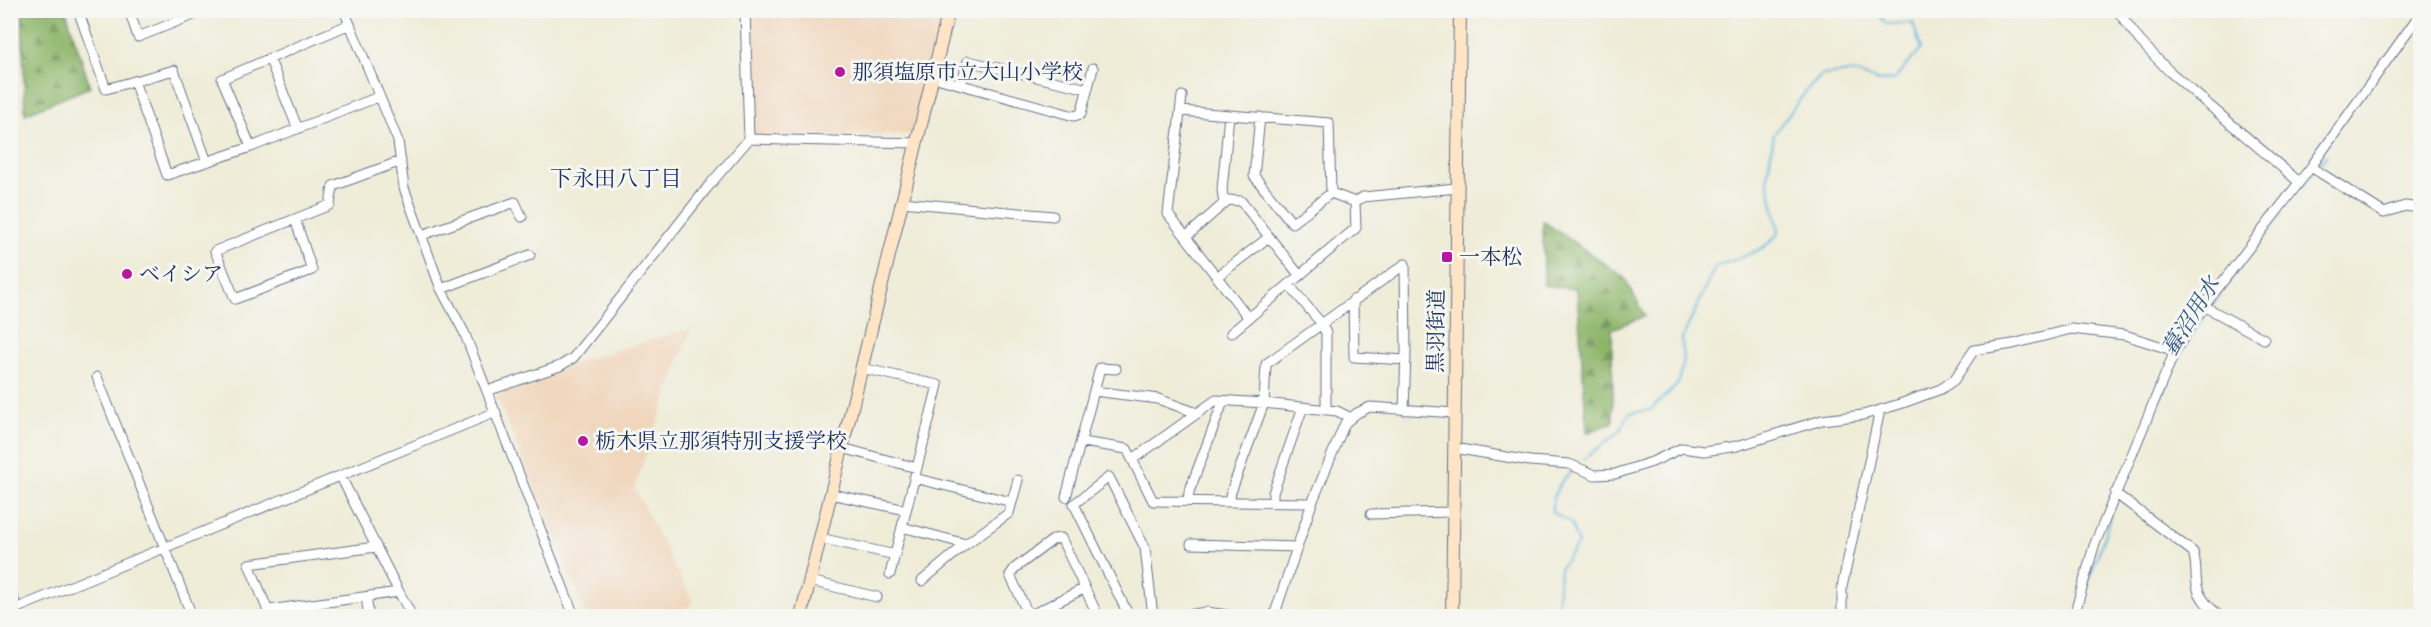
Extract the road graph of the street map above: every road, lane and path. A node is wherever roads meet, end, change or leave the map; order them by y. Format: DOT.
graph roads {
  1 [pos="78,10"];
  2 [pos="129,10"];
  3 [pos="176,10"];
  4 [pos="206,10"];
  5 [pos="344,10"];
  6 [pos="745,10"];
  7 [pos="949,10"];
  8 [pos="1460,10"];
  9 [pos="2117,10"];
  10 [pos="2421,14"];
  11 [pos="179,21"];
  12 [pos="350,24"];
  13 [pos="270,58"];
  14 [pos="1093,68"];
  15 [pos="933,77"];
  16 [pos="134,81"];
  17 [pos="961,85"];
  18 [pos="1088,89"];
  19 [pos="1182,96"];
  20 [pos="378,97"];
  21 [pos="1181,111"];
  22 [pos="1229,115"];
  23 [pos="1260,117"];
  24 [pos="298,129"];
  25 [pos="749,139"];
  26 [pos="917,143"];
  27 [pos="251,147"];
  28 [pos="401,161"];
  29 [pos="207,162"];
  30 [pos="2311,167"];
  31 [pos="2299,182"];
  32 [pos="1457,188"];
  33 [pos="1331,193"];
  34 [pos="902,202"];
  35 [pos="1355,202"];
  36 [pos="1224,204"];
  37 [pos="2421,208"];
  38 [pos="1053,216"];
  39 [pos="522,217"];
  40 [pos="295,219"];
  41 [pos="422,235"];
  42 [pos="1186,237"];
  43 [pos="1269,237"];
  44 [pos="530,255"];
  45 [pos="1218,276"];
  46 [pos="1300,276"];
  47 [pos="1289,285"];
  48 [pos="441,289"];
  49 [pos="1353,300"];
  50 [pos="2206,308"];
  51 [pos="1248,317"];
  52 [pos="1321,323"];
  53 [pos="1231,333"];
  54 [pos="2264,339"];
  55 [pos="2175,351"];
  56 [pos="1406,360"];
  57 [pos="861,368"];
  58 [pos="1116,369"];
  59 [pos="97,377"];
  60 [pos="487,391"];
  61 [pos="1094,391"];
  62 [pos="1223,402"];
  63 [pos="1264,403"];
  64 [pos="1303,407"];
  65 [pos="1326,410"];
  66 [pos="1404,410"];
  67 [pos="1880,410"];
  68 [pos="496,412"];
  69 [pos="1197,413"];
  70 [pos="1454,413"];
  71 [pos="1351,418"];
  72 [pos="1082,442"];
  73 [pos="842,448"];
  74 [pos="1454,448"];
  75 [pos="1133,459"];
  76 [pos="915,473"];
  77 [pos="342,477"];
  78 [pos="1018,480"];
  79 [pos="2115,493"];
  80 [pos="831,494"];
  81 [pos="1066,497"];
  82 [pos="1188,501"];
  83 [pos="1012,502"];
  84 [pos="1229,502"];
  85 [pos="1273,502"];
  86 [pos="1312,504"];
  87 [pos="906,510"];
  88 [pos="1453,512"];
  89 [pos="1371,514"];
  90 [pos="902,527"];
  91 [pos="820,538"];
  92 [pos="966,544"];
  93 [pos="1191,544"];
  94 [pos="376,547"];
  95 [pos="1298,547"];
  96 [pos="165,549"];
  97 [pos="895,555"];
  98 [pos="890,574"];
  99 [pos="810,581"];
  100 [pos="922,581"];
  101 [pos="1085,588"];
  102 [pos="399,592"];
  103 [pos="366,597"];
  104 [pos="877,597"];
  105 [pos="10,600"];
  106 [pos="314,604"];
  107 [pos="11,610"];
  108 [pos="269,613"];
  109 [pos="11,616"];
  110 [pos="192,616"];
  111 [pos="316,616"];
  112 [pos="369,616"];
  113 [pos="412,616"];
  114 [pos="574,616"];
  115 [pos="801,616"];
  116 [pos="1029,616"];
  117 [pos="1098,616"];
  118 [pos="1129,616"];
  119 [pos="1154,616"];
  120 [pos="1188,616"];
  121 [pos="1235,616"];
  122 [pos="1274,616"];
  123 [pos="1452,616"];
  124 [pos="1842,616"];
  125 [pos="2074,616"];
  126 [pos="2219,616"];
  1 -- 16 [label="street"];
  2 -- 11 [label="street"];
  3 -- 11 [label="street"];
  4 -- 11 [label="street"];
  5 -- 12 [label="street"];
  6 -- 25 [label="street"];
  7 -- 15 [label="street"];
  8 -- 32 [label="street, 黒羽街道"];
  9 -- 31 [label="street"];
  10 -- 30 [label="street"];
  12 -- 13 [label="street"];
  12 -- 20 [label="street"];
  13 -- 24 [label="street"];
  13 -- 27 [label="street"];
  14 -- 18 [label="street"];
  15 -- 17 [label="street"];
  15 -- 26 [label="street"];
  16 -- 29 [label="street"];
  16 -- 29 [label="street"];
  17 -- 18 [label="street"];
  17 -- 18 [label="street"];
  19 -- 21 [label="street"];
  20 -- 24 [label="street"];
  20 -- 28 [label="street"];
  21 -- 22 [label="street"];
  21 -- 42 [label="street"];
  22 -- 23 [label="street"];
  22 -- 36 [label="street"];
  23 -- 33 [label="street"];
  23 -- 33 [label="street"];
  24 -- 27 [label="street"];
  25 -- 26 [label="street"];
  25 -- 60 [label="street"];
  26 -- 34 [label="street"];
  27 -- 29 [label="street"];
  28 -- 40 [label="street"];
  28 -- 41 [label="street"];
  30 -- 31 [label="street"];
  30 -- 37 [label="street"];
  31 -- 50 [label="street"];
  32 -- 35 [label="street"];
  32 -- 70 [label="street, 黒羽街道"];
  33 -- 35 [label="street"];
  34 -- 38 [label="street"];
  34 -- 57 [label="street"];
  35 -- 46 [label="street"];
  36 -- 42 [label="street"];
  36 -- 43 [label="street"];
  39 -- 41 [label="street"];
  40 -- 40 [label="street"];
  41 -- 48 [label="street"];
  42 -- 45 [label="street"];
  43 -- 45 [label="street"];
  43 -- 46 [label="street"];
  44 -- 48 [label="street"];
  45 -- 51 [label="street"];
  46 -- 47 [label="street"];
  47 -- 51 [label="street"];
  47 -- 52 [label="street"];
  48 -- 60 [label="street"];
  49 -- 52 [label="street"];
  49 -- 56 [label="street"];
  49 -- 56 [label="street"];
  50 -- 54 [label="street"];
  50 -- 55 [label="street"];
  51 -- 53 [label="street"];
  52 -- 63 [label="street"];
  52 -- 65 [label="street"];
  55 -- 67 [label="street"];
  55 -- 79 [label="street"];
  56 -- 66 [label="street"];
  57 -- 73 [label="street"];
  57 -- 76 [label="street"];
  58 -- 61 [label="street"];
  59 -- 96 [label="street"];
  60 -- 68 [label="street"];
  61 -- 69 [label="street"];
  61 -- 72 [label="street"];
  62 -- 63 [label="street"];
  62 -- 69 [label="street"];
  62 -- 82 [label="street"];
  63 -- 64 [label="street"];
  63 -- 84 [label="street"];
  64 -- 65 [label="street"];
  64 -- 85 [label="street"];
  65 -- 71 [label="street"];
  66 -- 70 [label="street"];
  66 -- 71 [label="street"];
  67 -- 74 [label="street"];
  67 -- 124 [label="street"];
  68 -- 77 [label="street"];
  68 -- 114 [label="street"];
  69 -- 75 [label="street"];
  70 -- 74 [label="street, 黒羽街道"];
  71 -- 86 [label="street"];
  72 -- 75 [label="street"];
  72 -- 81 [label="street"];
  73 -- 76 [label="street"];
  73 -- 80 [label="street"];
  74 -- 88 [label="street, 黒羽街道"];
  75 -- 82 [label="street"];
  76 -- 83 [label="street"];
  76 -- 87 [label="street"];
  77 -- 94 [label="street"];
  77 -- 96 [label="street"];
  78 -- 83 [label="street"];
  79 -- 125 [label="street"];
  79 -- 126 [label="street"];
  80 -- 87 [label="street"];
  80 -- 91 [label="street"];
  82 -- 84 [label="street"];
  83 -- 92 [label="street"];
  84 -- 85 [label="street"];
  85 -- 86 [label="street"];
  86 -- 95 [label="street"];
  87 -- 90 [label="street"];
  88 -- 89 [label="street"];
  88 -- 123 [label="street, 黒羽街道"];
  90 -- 92 [label="street"];
  90 -- 97 [label="street"];
  91 -- 97 [label="street"];
  91 -- 99 [label="street"];
  92 -- 100 [label="street"];
  93 -- 95 [label="street"];
  94 -- 102 [label="street"];
  94 -- 108 [label="street"];
  95 -- 122 [label="street"];
  96 -- 107 [label="street"];
  96 -- 110 [label="street"];
  97 -- 98 [label="street"];
  99 -- 104 [label="street"];
  99 -- 115 [label="street"];
  101 -- 116 [label="street"];
  101 -- 116 [label="street"];
  101 -- 117 [label="street"];
  102 -- 103 [label="street"];
  102 -- 113 [label="street"];
  103 -- 106 [label="street"];
  103 -- 112 [label="street"];
  105 -- 107 [label="highway"];
  106 -- 108 [label="street"];
  106 -- 111 [label="street"];
  107 -- 109 [label="highway"];
  118 -- 119 [label="street"];
  120 -- 121 [label="street"];
}
